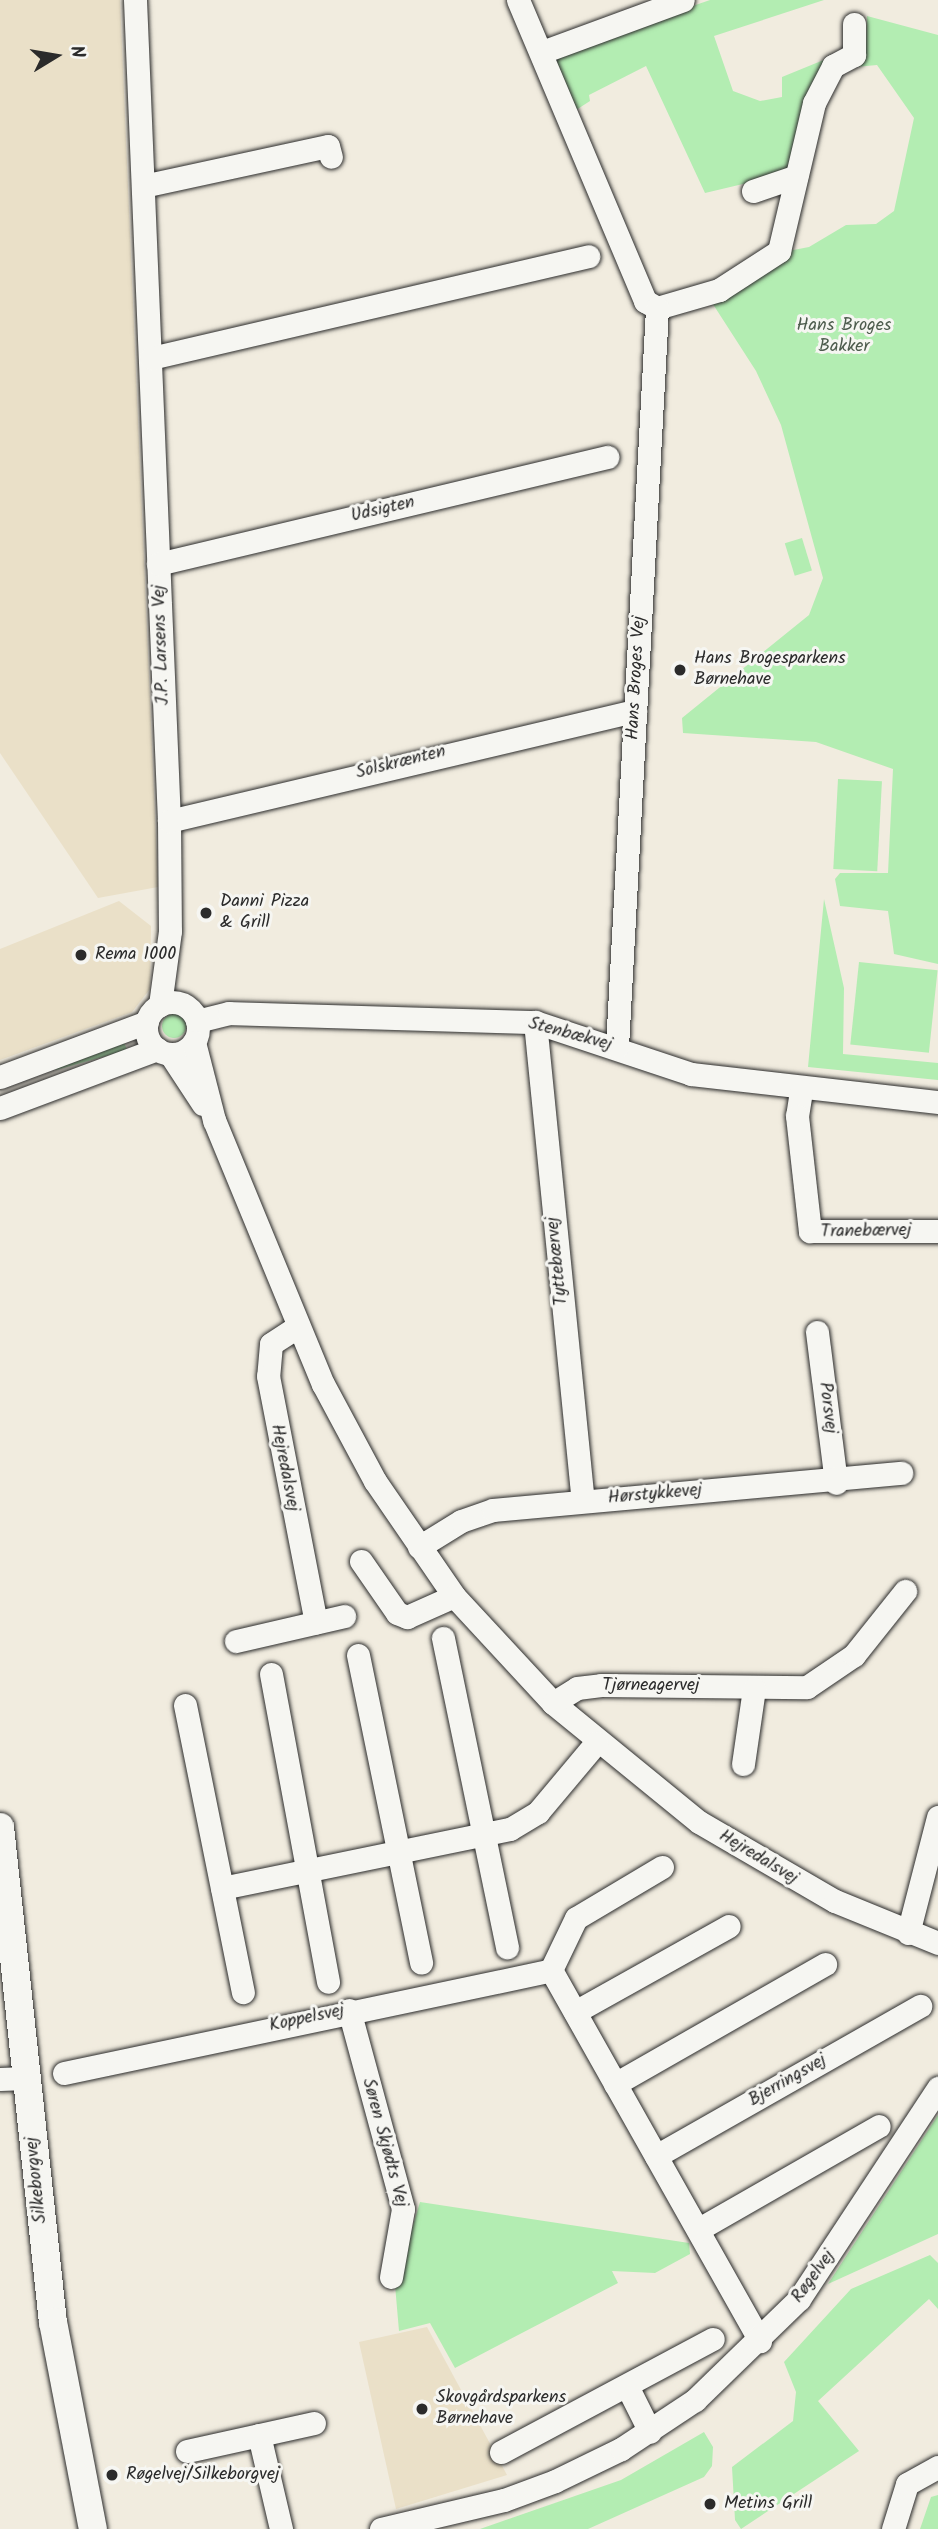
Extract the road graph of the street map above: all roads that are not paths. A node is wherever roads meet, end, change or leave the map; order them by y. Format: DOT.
graph roads {
  1 [pos="135,0"];
  2 [pos="518,0"];
  3 [pos="683,0"];
  4 [pos="853,24"];
  5 [pos="542,52"];
  6 [pos="331,157"];
  7 [pos="797,176"];
  8 [pos="143,186"];
  9 [pos="753,191"];
  10 [pos="588,256"];
  11 [pos="657,309"];
  12 [pos="151,358"];
  13 [pos="607,457"];
  14 [pos="158,564"];
  15 [pos="635,711"];
  16 [pos="169,821"];
  17 [pos="170,931"];
  18 [pos="153,1014"];
  19 [pos="535,1022"];
  20 [pos="191,1023"];
  21 [pos="617,1047"];
  22 [pos="164,1051"];
  23 [pos="0,1077"];
  24 [pos="801,1091"];
  25 [pos="938,1102"];
  26 [pos="0,1108"];
  27 [pos="214,1120"];
  28 [pos="938,1231"];
  29 [pos="297,1326"];
  30 [pos="817,1332"];
  31 [pos="901,1473"];
  32 [pos="836,1483"];
  33 [pos="583,1500"];
  34 [pos="419,1547"];
  35 [pos="361,1561"];
  36 [pos="905,1591"];
  37 [pos="454,1596"];
  38 [pos="344,1616"];
  39 [pos="316,1622"];
  40 [pos="443,1638"];
  41 [pos="236,1641"];
  42 [pos="359,1656"];
  43 [pos="271,1674"];
  44 [pos="754,1689"];
  45 [pos="552,1703"];
  46 [pos="185,1705"];
  47 [pos="596,1743"];
  48 [pos="743,1764"];
  49 [pos="938,1817"];
  50 [pos="0,1827"];
  51 [pos="483,1834"];
  52 [pos="398,1852"];
  53 [pos="662,1867"];
  54 [pos="305,1871"];
  55 [pos="222,1888"];
  56 [pos="729,1926"];
  57 [pos="908,1933"];
  58 [pos="938,1943"];
  59 [pos="507,1947"];
  60 [pos="421,1963"];
  61 [pos="825,1964"];
  62 [pos="551,1970"];
  63 [pos="328,1982"];
  64 [pos="243,1992"];
  65 [pos="920,2006"];
  66 [pos="349,2010"];
  67 [pos="575,2012"];
  68 [pos="64,2073"];
  69 [pos="13,2079"];
  70 [pos="615,2084"];
  71 [pos="938,2088"];
  72 [pos="879,2126"];
  73 [pos="656,2156"];
  74 [pos="699,2229"];
  75 [pos="391,2277"];
  76 [pos="713,2339"];
  77 [pos="760,2342"];
  78 [pos="627,2386"];
  79 [pos="314,2423"];
  80 [pos="650,2431"];
  81 [pos="259,2435"];
  82 [pos="187,2451"];
  83 [pos="501,2452"];
  84 [pos="938,2467"];
  85 [pos="93,2529"];
  86 [pos="281,2529"];
  87 [pos="381,2529"];
  88 [pos="893,2529"];
  1 -- 8 [label="street, J.P. Larsens Vej"];
  2 -- 5 [label="street"];
  3 -- 5 [label="street"];
  4 -- 7 [label="street"];
  5 -- 11 [label="street"];
  6 -- 8 [label="street"];
  7 -- 9 [label="street"];
  7 -- 11 [label="street"];
  8 -- 12 [label="street, J.P. Larsens Vej"];
  10 -- 12 [label="street"];
  11 -- 15 [label="street, Hans Broges Vej"];
  12 -- 14 [label="street, J.P. Larsens Vej"];
  13 -- 14 [label="street, Udsigten"];
  14 -- 16 [label="street, J.P. Larsens Vej"];
  15 -- 16 [label="street, Solskrænten"];
  15 -- 21 [label="street, Hans Broges Vej"];
  16 -- 17 [label="street, J.P. Larsens Vej"];
  17 -- 18 [label="street, J.P. Larsens Vej"];
  17 -- 20 [label="street, J.P. Larsens Vej"];
  18 -- 20 [label="street"];
  18 -- 22 [label="street, Hejredalsvej"];
  18 -- 23 [label="street"];
  19 -- 20 [label="street, Stenbækvej"];
  19 -- 21 [label="street, Stenbækvej"];
  19 -- 33 [label="street, Tyttebærvej"];
  20 -- 22 [label="street"];
  20 -- 27 [label="street, Hejredalsvej"];
  21 -- 24 [label="street, Stenbækvej"];
  22 -- 26 [label="street"];
  22 -- 27 [label="street, Hejredalsvej"];
  24 -- 25 [label="street, Stenbækvej"];
  24 -- 28 [label="street, Tranebærvej"];
  27 -- 29 [label="street, Hejredalsvej"];
  29 -- 34 [label="street, Hejredalsvej"];
  29 -- 39 [label="street, Hejredalsvej"];
  30 -- 32 [label="street, Porsvej"];
  31 -- 32 [label="street, Hørstykkevej"];
  32 -- 33 [label="street, Hørstykkevej"];
  33 -- 34 [label="street, Hørstykkevej"];
  34 -- 37 [label="street, Hejredalsvej"];
  35 -- 37 [label="street"];
  36 -- 44 [label="street, Tjørneagervej"];
  37 -- 45 [label="street, Hejredalsvej"];
  38 -- 39 [label="street"];
  39 -- 41 [label="street"];
  40 -- 51 [label="street"];
  42 -- 52 [label="street"];
  43 -- 54 [label="street"];
  44 -- 45 [label="street, Tjørneagervej"];
  44 -- 48 [label="street"];
  45 -- 47 [label="street, Hejredalsvej"];
  46 -- 55 [label="street"];
  47 -- 51 [label="street"];
  47 -- 57 [label="street, Hejredalsvej"];
  49 -- 57 [label="street"];
  50 -- 69 [label="main road, Silkeborgvej"];
  51 -- 52 [label="street"];
  51 -- 59 [label="street"];
  52 -- 54 [label="street"];
  52 -- 60 [label="street"];
  53 -- 62 [label="street"];
  54 -- 55 [label="street"];
  54 -- 63 [label="street"];
  55 -- 64 [label="street"];
  56 -- 67 [label="street"];
  57 -- 58 [label="street, Hejredalsvej"];
  61 -- 70 [label="street"];
  62 -- 66 [label="street, Koppelsvej"];
  62 -- 67 [label="street"];
  65 -- 73 [label="street, Bjerringsvej"];
  66 -- 68 [label="street, Koppelsvej"];
  66 -- 75 [label="street, Søren Skjødts Vej"];
  67 -- 70 [label="street"];
  69 -- 85 [label="main road, Silkeborgvej"];
  70 -- 73 [label="street"];
  71 -- 77 [label="street, Røgelvej"];
  72 -- 74 [label="street"];
  73 -- 74 [label="street"];
  74 -- 77 [label="street"];
  76 -- 78 [label="street"];
  77 -- 80 [label="street, Røgelvej"];
  78 -- 80 [label="street"];
  78 -- 83 [label="street"];
  79 -- 81 [label="street"];
  80 -- 87 [label="street, Røgelvej"];
  81 -- 82 [label="street"];
  81 -- 86 [label="street"];
  84 -- 88 [label="street"];
}
